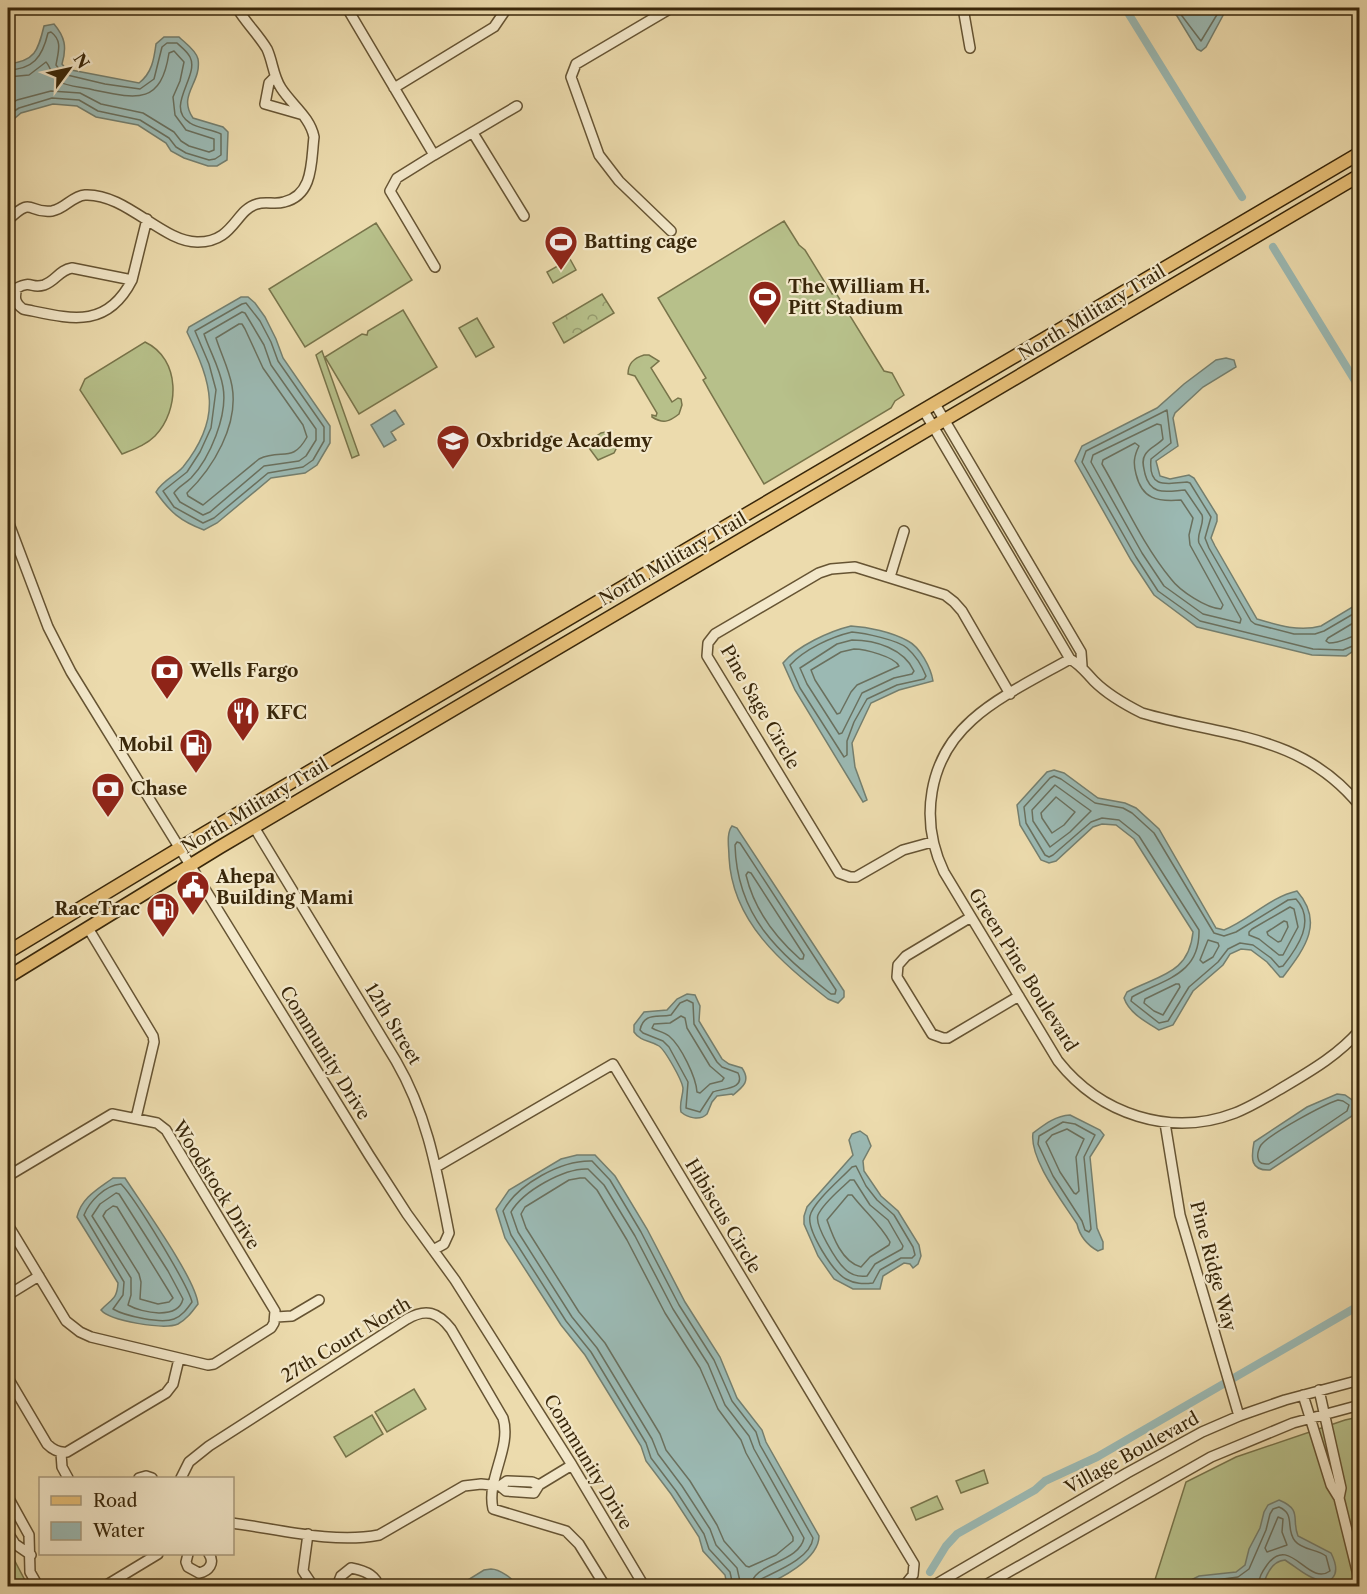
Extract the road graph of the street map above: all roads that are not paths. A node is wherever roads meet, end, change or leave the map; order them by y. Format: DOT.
graph roads {
  1 [pos="46,8"];
  2 [pos="73,8"];
  3 [pos="237,8"];
  4 [pos="347,8"];
  5 [pos="507,8"];
  6 [pos="671,8"];
  7 [pos="963,8"];
  8 [pos="970,48"];
  9 [pos="275,77"];
  10 [pos="394,88"];
  11 [pos="517,106"];
  12 [pos="300,114"];
  13 [pos="473,133"];
  14 [pos="1359,153"];
  15 [pos="434,155"];
  16 [pos="1359,176"];
  17 [pos="524,216"];
  18 [pos="147,219"];
  19 [pos="8,220"];
  20 [pos="671,231"];
  21 [pos="435,267"];
  22 [pos="132,280"];
  23 [pos="935,404"];
  24 [pos="924,411"];
  25 [pos="939,424"];
  26 [pos="8,521"];
  27 [pos="904,531"];
  28 [pos="890,577"];
  29 [pos="552,628"];
  30 [pos="563,645"];
  31 [pos="1070,659"];
  32 [pos="1082,666"];
  33 [pos="1010,694"];
  34 [pos="1359,806"];
  35 [pos="254,827"];
  36 [pos="932,842"];
  37 [pos="180,848"];
  38 [pos="190,866"];
  39 [pos="970,917"];
  40 [pos="88,928"];
  41 [pos="8,952"];
  42 [pos="8,977"];
  43 [pos="1018,996"];
  44 [pos="1359,1030"];
  45 [pos="136,1118"];
  46 [pos="1166,1123"];
  47 [pos="436,1167"];
  48 [pos="8,1176"];
  49 [pos="8,1224"];
  50 [pos="433,1250"];
  51 [pos="39,1276"];
  52 [pos="8,1295"];
  53 [pos="319,1300"];
  54 [pos="276,1317"];
  55 [pos="179,1359"];
  56 [pos="8,1378"];
  57 [pos="1359,1380"];
  58 [pos="1319,1390"];
  59 [pos="1303,1395"];
  60 [pos="1359,1405"];
  61 [pos="1325,1413"];
  62 [pos="1239,1416"];
  63 [pos="1310,1418"];
  64 [pos="61,1453"];
  65 [pos="572,1465"];
  66 [pos="67,1477"];
  67 [pos="182,1477"];
  68 [pos="497,1486"];
  69 [pos="8,1497"];
  70 [pos="1339,1498"];
  71 [pos="234,1523"];
  72 [pos="8,1533"];
  73 [pos="308,1534"];
  74 [pos="39,1550"];
  75 [pos="31,1555"];
  76 [pos="156,1555"];
  77 [pos="187,1555"];
  78 [pos="209,1555"];
  79 [pos="1359,1582"];
  80 [pos="38,1587"];
  81 [pos="105,1587"];
  82 [pos="313,1587"];
  83 [pos="337,1587"];
  84 [pos="378,1587"];
  85 [pos="606,1587"];
  86 [pos="644,1587"];
  87 [pos="904,1587"];
  88 [pos="933,1587"];
  89 [pos="984,1587"];
  1 -- 2 [label="street"];
  3 -- 9 [label="street"];
  4 -- 10 [label="street"];
  5 -- 10 [label="street"];
  6 -- 20 [label="street"];
  7 -- 8 [label="street"];
  9 -- 12 [label="street"];
  9 -- 12 [label="street"];
  10 -- 15 [label="street"];
  11 -- 13 [label="street"];
  12 -- 18 [label="street"];
  13 -- 15 [label="street"];
  13 -- 17 [label="street"];
  14 -- 23 [label="main road, North Military Trail"];
  15 -- 21 [label="street"];
  16 -- 25 [label="main road, North Military Trail"];
  18 -- 19 [label="street"];
  18 -- 22 [label="street"];
  22 -- 22 [label="street"];
  23 -- 24 [label="main road, North Military Trail"];
  23 -- 25 [label="street"];
  24 -- 25 [label="street"];
  24 -- 29 [label="main road, North Military Trail"];
  25 -- 30 [label="main road, North Military Trail"];
  25 -- 31 [label="street"];
  25 -- 32 [label="street"];
  26 -- 37 [label="street, Community Drive"];
  27 -- 28 [label="street"];
  28 -- 33 [label="street, Pine Sage Circle"];
  28 -- 36 [label="street, Pine Sage Circle"];
  29 -- 30 [label="main road"];
  29 -- 37 [label="main road, North Military Trail"];
  30 -- 35 [label="main road, North Military Trail"];
  31 -- 32 [label="street"];
  31 -- 33 [label="street, Green Pine Boulevard"];
  32 -- 34 [label="street"];
  33 -- 36 [label="street, Green Pine Boulevard"];
  35 -- 38 [label="main road, North Military Trail"];
  35 -- 47 [label="street, 12th Street"];
  36 -- 39 [label="street, Green Pine Boulevard"];
  37 -- 38 [label="street, Community Drive"];
  37 -- 41 [label="main road, North Military Trail"];
  38 -- 40 [label="main road, North Military Trail"];
  38 -- 50 [label="street, Community Drive"];
  39 -- 43 [label="street, Green Pine Boulevard"];
  39 -- 43 [label="street"];
  40 -- 42 [label="main road, North Military Trail"];
  40 -- 45 [label="street"];
  43 -- 46 [label="street, Green Pine Boulevard"];
  44 -- 46 [label="street, Green Pine Boulevard"];
  45 -- 48 [label="street, Woodstock Drive"];
  45 -- 54 [label="street, Woodstock Drive"];
  46 -- 62 [label="street, Pine Ridge Way"];
  47 -- 50 [label="street, 12th Street"];
  47 -- 87 [label="street, Hibiscus Circle"];
  49 -- 51 [label="street"];
  50 -- 65 [label="street, Community Drive"];
  51 -- 52 [label="street"];
  51 -- 55 [label="street"];
  53 -- 54 [label="street"];
  54 -- 55 [label="street"];
  55 -- 64 [label="street"];
  56 -- 64 [label="street"];
  57 -- 58 [label="street, Village Boulevard"];
  58 -- 59 [label="street, Village Boulevard"];
  58 -- 61 [label="street"];
  59 -- 62 [label="street, Village Boulevard"];
  59 -- 63 [label="street"];
  60 -- 61 [label="street"];
  61 -- 63 [label="street"];
  61 -- 70 [label="street"];
  62 -- 88 [label="street, Village Boulevard"];
  63 -- 70 [label="street"];
  63 -- 89 [label="street"];
  64 -- 66 [label="street"];
  65 -- 68 [label="street"];
  65 -- 86 [label="street, Community Drive"];
  67 -- 68 [label="street, 27th Court North"];
  68 -- 73 [label="street"];
  68 -- 85 [label="street, 27th Court North"];
  69 -- 75 [label="street"];
  70 -- 79 [label="street"];
  71 -- 73 [label="street"];
  72 -- 75 [label="street"];
  73 -- 82 [label="street"];
  74 -- 75 [label="street"];
  75 -- 80 [label="street"];
  76 -- 81 [label="street"];
  77 -- 78 [label="street"];
  83 -- 84 [label="street"];
}
